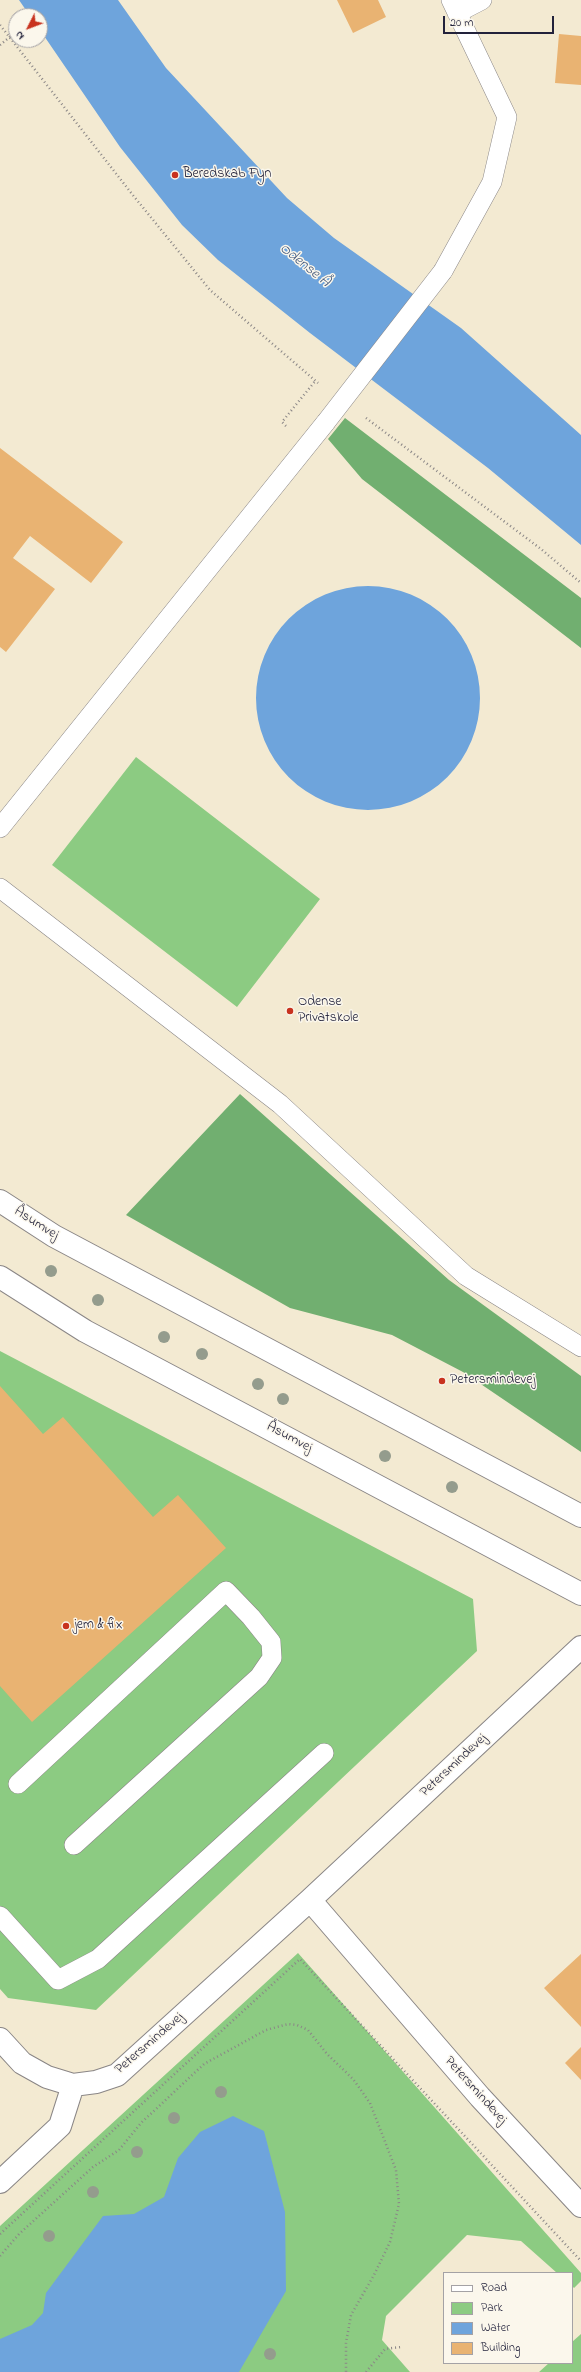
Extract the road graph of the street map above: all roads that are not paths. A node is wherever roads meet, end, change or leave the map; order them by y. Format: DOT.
graph roads {
  1 [pos="482,0"];
  2 [pos="454,6"];
  3 [pos="0,828"];
  4 [pos="0,888"];
  5 [pos="0,1201"];
  6 [pos="0,1277"];
  7 [pos="581,1346"];
  8 [pos="581,1516"];
  9 [pos="581,1594"];
  10 [pos="581,1647"];
  11 [pos="324,1752"];
  12 [pos="18,1784"];
  13 [pos="74,1844"];
  14 [pos="310,1900"];
  15 [pos="0,1916"];
  16 [pos="0,2039"];
  17 [pos="73,2085"];
  18 [pos="0,2182"];
  19 [pos="581,2206"];
  1 -- 2 [label="lane"];
  2 -- 3 [label="lane, bridge"];
  4 -- 7 [label="lane"];
  5 -- 8 [label="street, Åsumvej"];
  6 -- 9 [label="street, Åsumvej"];
  10 -- 14 [label="street, Petersmindevej"];
  11 -- 15 [label="lane"];
  12 -- 13 [label="lane"];
  14 -- 17 [label="street, Petersmindevej"];
  14 -- 19 [label="street, Petersmindevej"];
  16 -- 17 [label="street"];
  17 -- 18 [label="street"];
}
